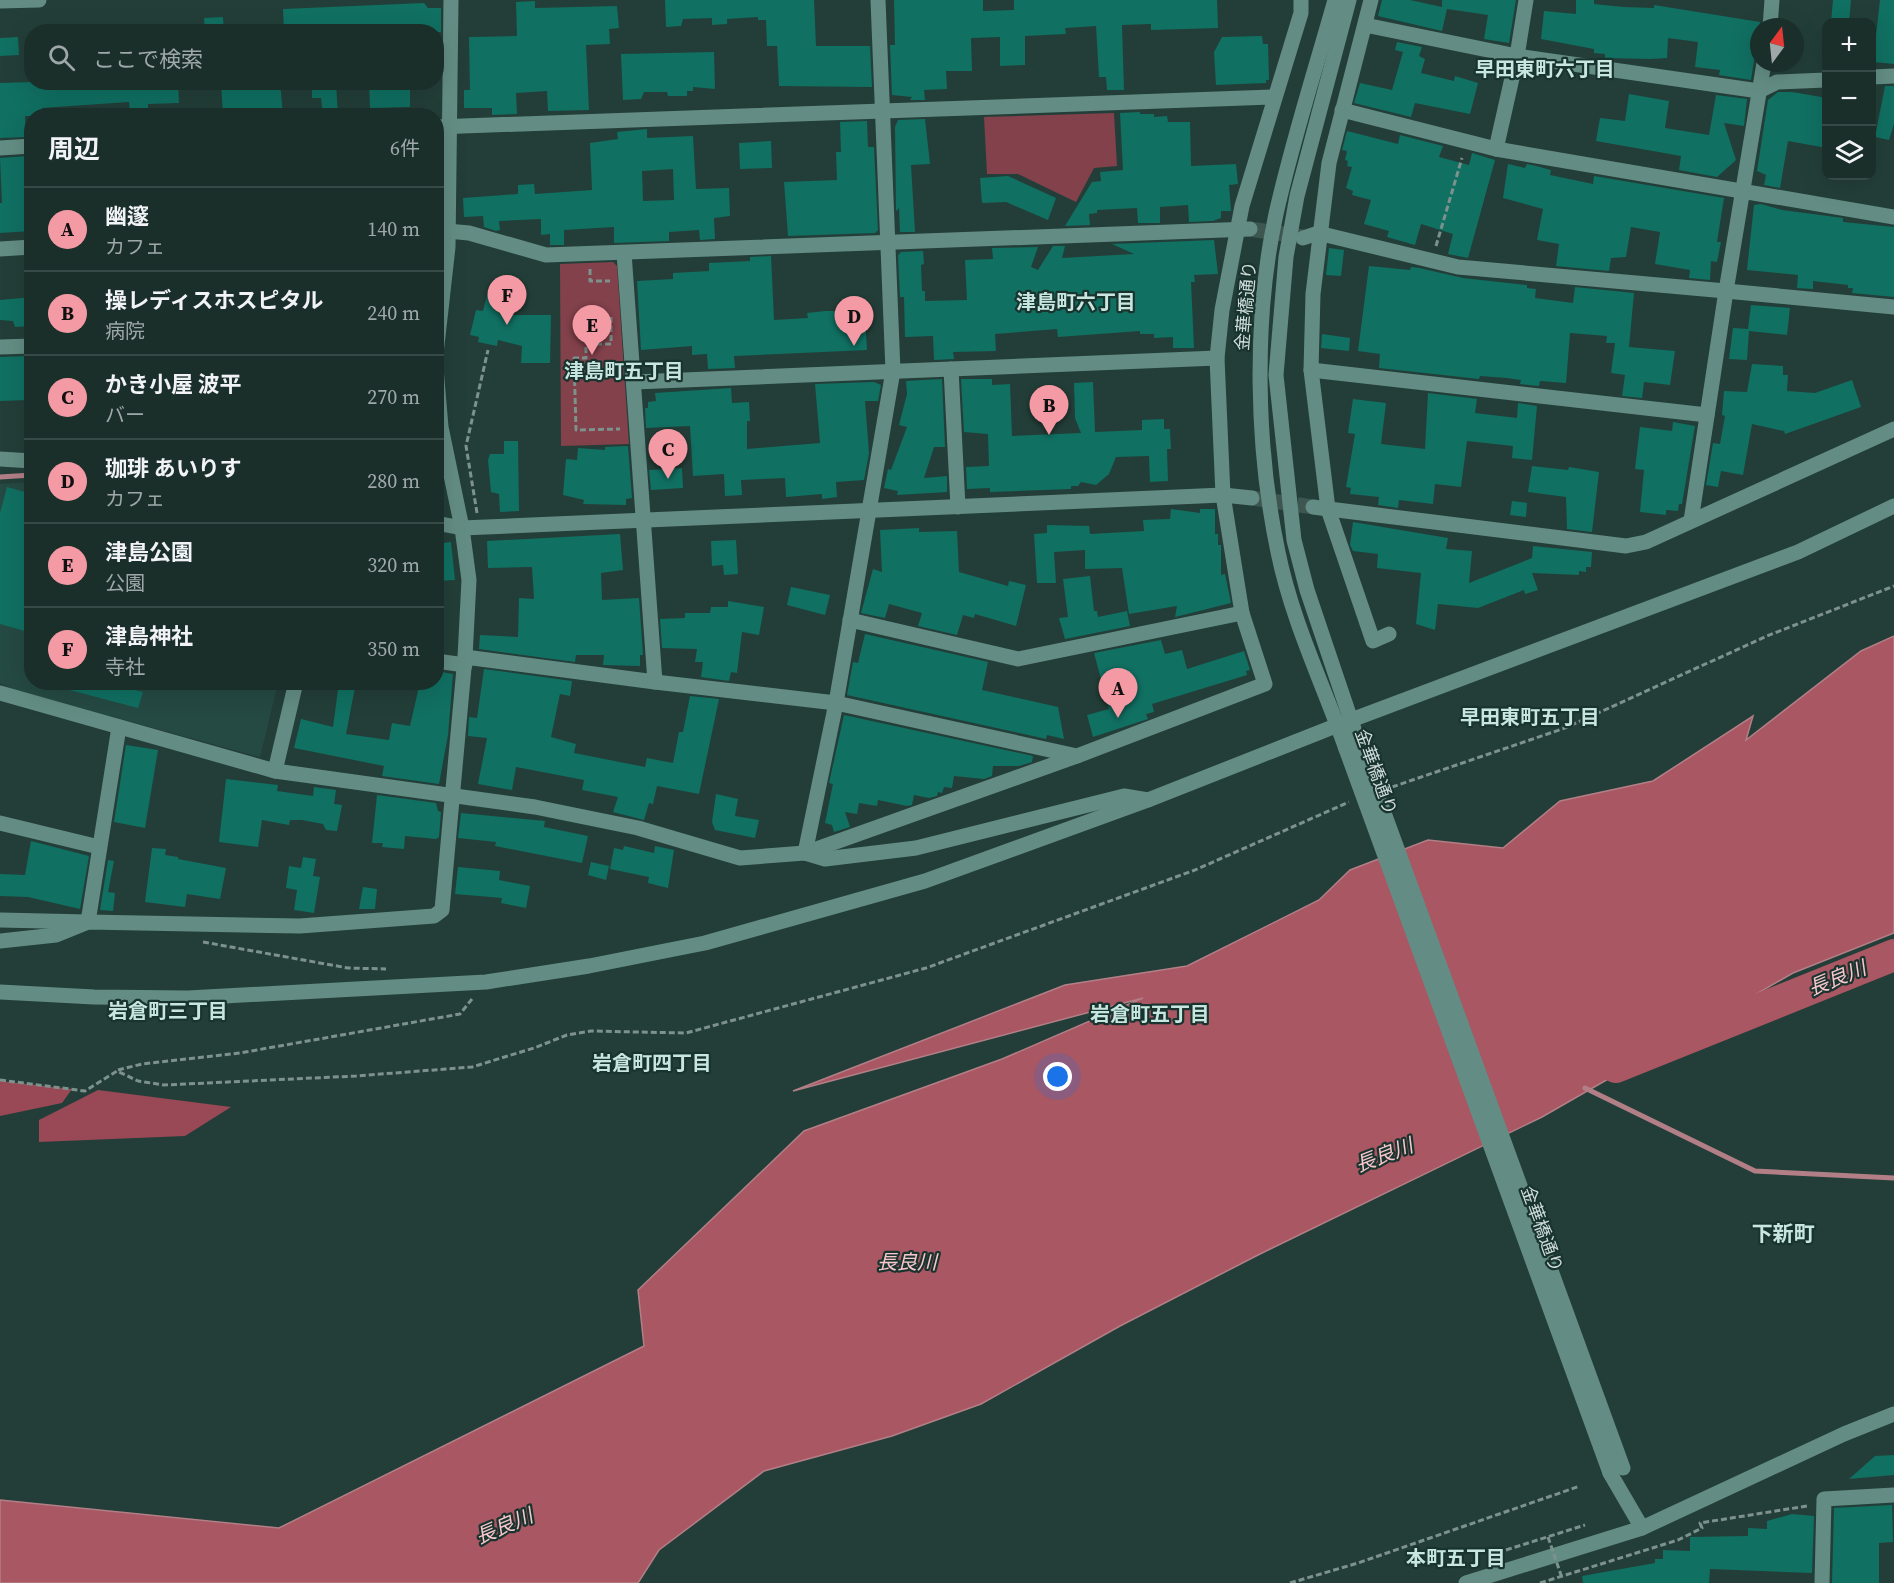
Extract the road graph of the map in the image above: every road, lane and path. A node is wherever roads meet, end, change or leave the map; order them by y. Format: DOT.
graph roads {
  1 [pos="39,0"];
  2 [pos="452,0"];
  3 [pos="878,0"];
  4 [pos="1301,0"];
  5 [pos="1335,0"];
  6 [pos="1349,0"];
  7 [pos="1371,0"];
  8 [pos="1526,0"];
  9 [pos="1772,0"];
  10 [pos="0,1"];
  11 [pos="1771,18"];
  12 [pos="1365,25"];
  13 [pos="1517,56"];
  14 [pos="1763,72"];
  15 [pos="1894,76"];
  16 [pos="1876,77"];
  17 [pos="1822,80"];
  18 [pos="1760,91"];
  19 [pos="1274,97"];
  20 [pos="1342,110"];
  21 [pos="881,111"];
  22 [pos="444,127"];
  23 [pos="1467,142"];
  24 [pos="24,146"];
  25 [pos="0,148"];
  26 [pos="1496,149"];
  27 [pos="1742,192"];
  28 [pos="1894,217"];
  29 [pos="1243,229"];
  30 [pos="444,230"];
  31 [pos="1318,233"];
  32 [pos="444,236"];
  33 [pos="1303,238"];
  34 [pos="887,243"];
  35 [pos="24,248"];
  36 [pos="0,249"];
  37 [pos="624,254"];
  38 [pos="590,255"];
  39 [pos="1431,261"];
  40 [pos="444,283"];
  41 [pos="1726,291"];
  42 [pos="610,292"];
  43 [pos="1894,307"];
  44 [pos="610,315"];
  45 [pos="24,346"];
  46 [pos="0,347"];
  47 [pos="488,350"];
  48 [pos="1217,358"];
  49 [pos="951,369"];
  50 [pos="1311,370"];
  51 [pos="893,371"];
  52 [pos="634,382"];
  53 [pos="1707,415"];
  54 [pos="637,416"];
  55 [pos="1894,429"];
  56 [pos="444,441"];
  57 [pos="0,459"];
  58 [pos="24,460"];
  59 [pos="1223,495"];
  60 [pos="1252,498"];
  61 [pos="1894,506"];
  62 [pos="958,507"];
  63 [pos="1320,508"];
  64 [pos="871,510"];
  65 [pos="645,519"];
  66 [pos="1691,521"];
  67 [pos="444,525"];
  68 [pos="480,527"];
  69 [pos="462,528"];
  70 [pos="1894,586"];
  71 [pos="1242,613"];
  72 [pos="850,620"];
  73 [pos="1389,634"];
  74 [pos="444,661"];
  75 [pos="465,661"];
  76 [pos="656,682"];
  77 [pos="294,690"];
  78 [pos="0,693"];
  79 [pos="836,703"];
  80 [pos="1345,723"];
  81 [pos="119,727"];
  82 [pos="1077,756"];
  83 [pos="275,771"];
  84 [pos="1389,788"];
  85 [pos="452,796"];
  86 [pos="1356,799"];
  87 [pos="1148,800"];
  88 [pos="0,823"];
  89 [pos="99,847"];
  90 [pos="805,853"];
  91 [pos="0,920"];
  92 [pos="88,922"];
  93 [pos="0,940"];
  94 [pos="198,941"];
  95 [pos="392,970"];
  96 [pos="486,982"];
  97 [pos="0,992"];
  98 [pos="117,1071"];
  99 [pos="0,1080"];
  100 [pos="1894,1414"];
  101 [pos="1580,1486"];
  102 [pos="1894,1495"];
  103 [pos="1824,1503"];
  104 [pos="1585,1525"];
  105 [pos="1642,1528"];
  106 [pos="1548,1537"];
  107 [pos="1506,1550"];
  108 [pos="1562,1578"];
  109 [pos="1290,1583"];
  110 [pos="1466,1583"];
  111 [pos="1540,1583"];
  112 [pos="1822,1583"];
  1 -- 10 [label="street"];
  2 -- 22 [label="street"];
  3 -- 21 [label="street"];
  4 -- 19 [label="street"];
  5 -- 80 [label="street, 金華橋通り"];
  6 -- 80 [label="street, 金華橋通り"];
  7 -- 12 [label="street"];
  8 -- 13 [label="street"];
  9 -- 11 [label="street"];
  12 -- 13 [label="street"];
  12 -- 20 [label="street"];
  13 -- 18 [label="street"];
  13 -- 26 [label="street"];
  14 -- 18 [label="street"];
  15 -- 16 [label="street"];
  17 -- 18 [label="street"];
  18 -- 27 [label="street"];
  19 -- 21 [label="street"];
  19 -- 29 [label="street"];
  20 -- 23 [label="street"];
  20 -- 31 [label="street"];
  21 -- 22 [label="street"];
  21 -- 34 [label="street"];
  23 -- 26 [label="street"];
  23 -- 39 [label="path"];
  24 -- 25 [label="street"];
  26 -- 27 [label="street"];
  27 -- 28 [label="street"];
  27 -- 41 [label="street"];
  29 -- 34 [label="street"];
  29 -- 48 [label="street"];
  30 -- 38 [label="street"];
  31 -- 33 [label="street"];
  31 -- 39 [label="street"];
  31 -- 50 [label="street"];
  32 -- 40 [label="street"];
  34 -- 37 [label="street"];
  34 -- 51 [label="street"];
  35 -- 36 [label="street"];
  37 -- 38 [label="street"];
  37 -- 52 [label="street"];
  38 -- 42 [label="path"];
  39 -- 41 [label="street"];
  41 -- 43 [label="street"];
  41 -- 53 [label="street"];
  44 -- 54 [label="path"];
  45 -- 46 [label="street"];
  47 -- 68 [label="path"];
  48 -- 49 [label="street"];
  48 -- 59 [label="street"];
  49 -- 51 [label="street"];
  49 -- 62 [label="street"];
  50 -- 53 [label="street"];
  50 -- 63 [label="street"];
  51 -- 52 [label="street"];
  51 -- 64 [label="street"];
  52 -- 54 [label="street"];
  53 -- 66 [label="street"];
  54 -- 65 [label="street"];
  55 -- 66 [label="street"];
  56 -- 69 [label="street"];
  57 -- 58 [label="street"];
  59 -- 60 [label="street"];
  59 -- 62 [label="street"];
  59 -- 71 [label="street"];
  61 -- 80 [label="street"];
  62 -- 64 [label="street"];
  63 -- 66 [label="street"];
  63 -- 73 [label="street"];
  64 -- 65 [label="street"];
  64 -- 72 [label="street"];
  65 -- 68 [label="street"];
  65 -- 76 [label="street"];
  67 -- 69 [label="street"];
  68 -- 69 [label="street"];
  69 -- 75 [label="street"];
  70 -- 84 [label="path"];
  71 -- 72 [label="street"];
  71 -- 82 [label="street"];
  72 -- 79 [label="street"];
  74 -- 75 [label="street"];
  75 -- 76 [label="street"];
  75 -- 85 [label="street"];
  76 -- 79 [label="street"];
  77 -- 83 [label="street"];
  78 -- 81 [label="street"];
  79 -- 82 [label="street"];
  79 -- 90 [label="street"];
  80 -- 87 [label="street"];
  80 -- 105 [label="street, 金華橋通り, bridge"];
  81 -- 83 [label="street"];
  81 -- 89 [label="street"];
  82 -- 90 [label="street"];
  83 -- 85 [label="street"];
  85 -- 90 [label="street"];
  85 -- 92 [label="street"];
  86 -- 98 [label="path"];
  87 -- 90 [label="street"];
  87 -- 96 [label="street"];
  88 -- 89 [label="street"];
  89 -- 92 [label="street"];
  91 -- 92 [label="street"];
  92 -- 93 [label="street"];
  94 -- 95 [label="path"];
  96 -- 97 [label="street"];
  96 -- 98 [label="path"];
  98 -- 99 [label="path"];
  100 -- 105 [label="street"];
  101 -- 109 [label="path"];
  102 -- 103 [label="street"];
  103 -- 108 [label="path"];
  103 -- 112 [label="street"];
  104 -- 106 [label="path"];
  105 -- 110 [label="street"];
  106 -- 107 [label="path"];
  106 -- 108 [label="path, bridge"];
  108 -- 111 [label="path"];
}
